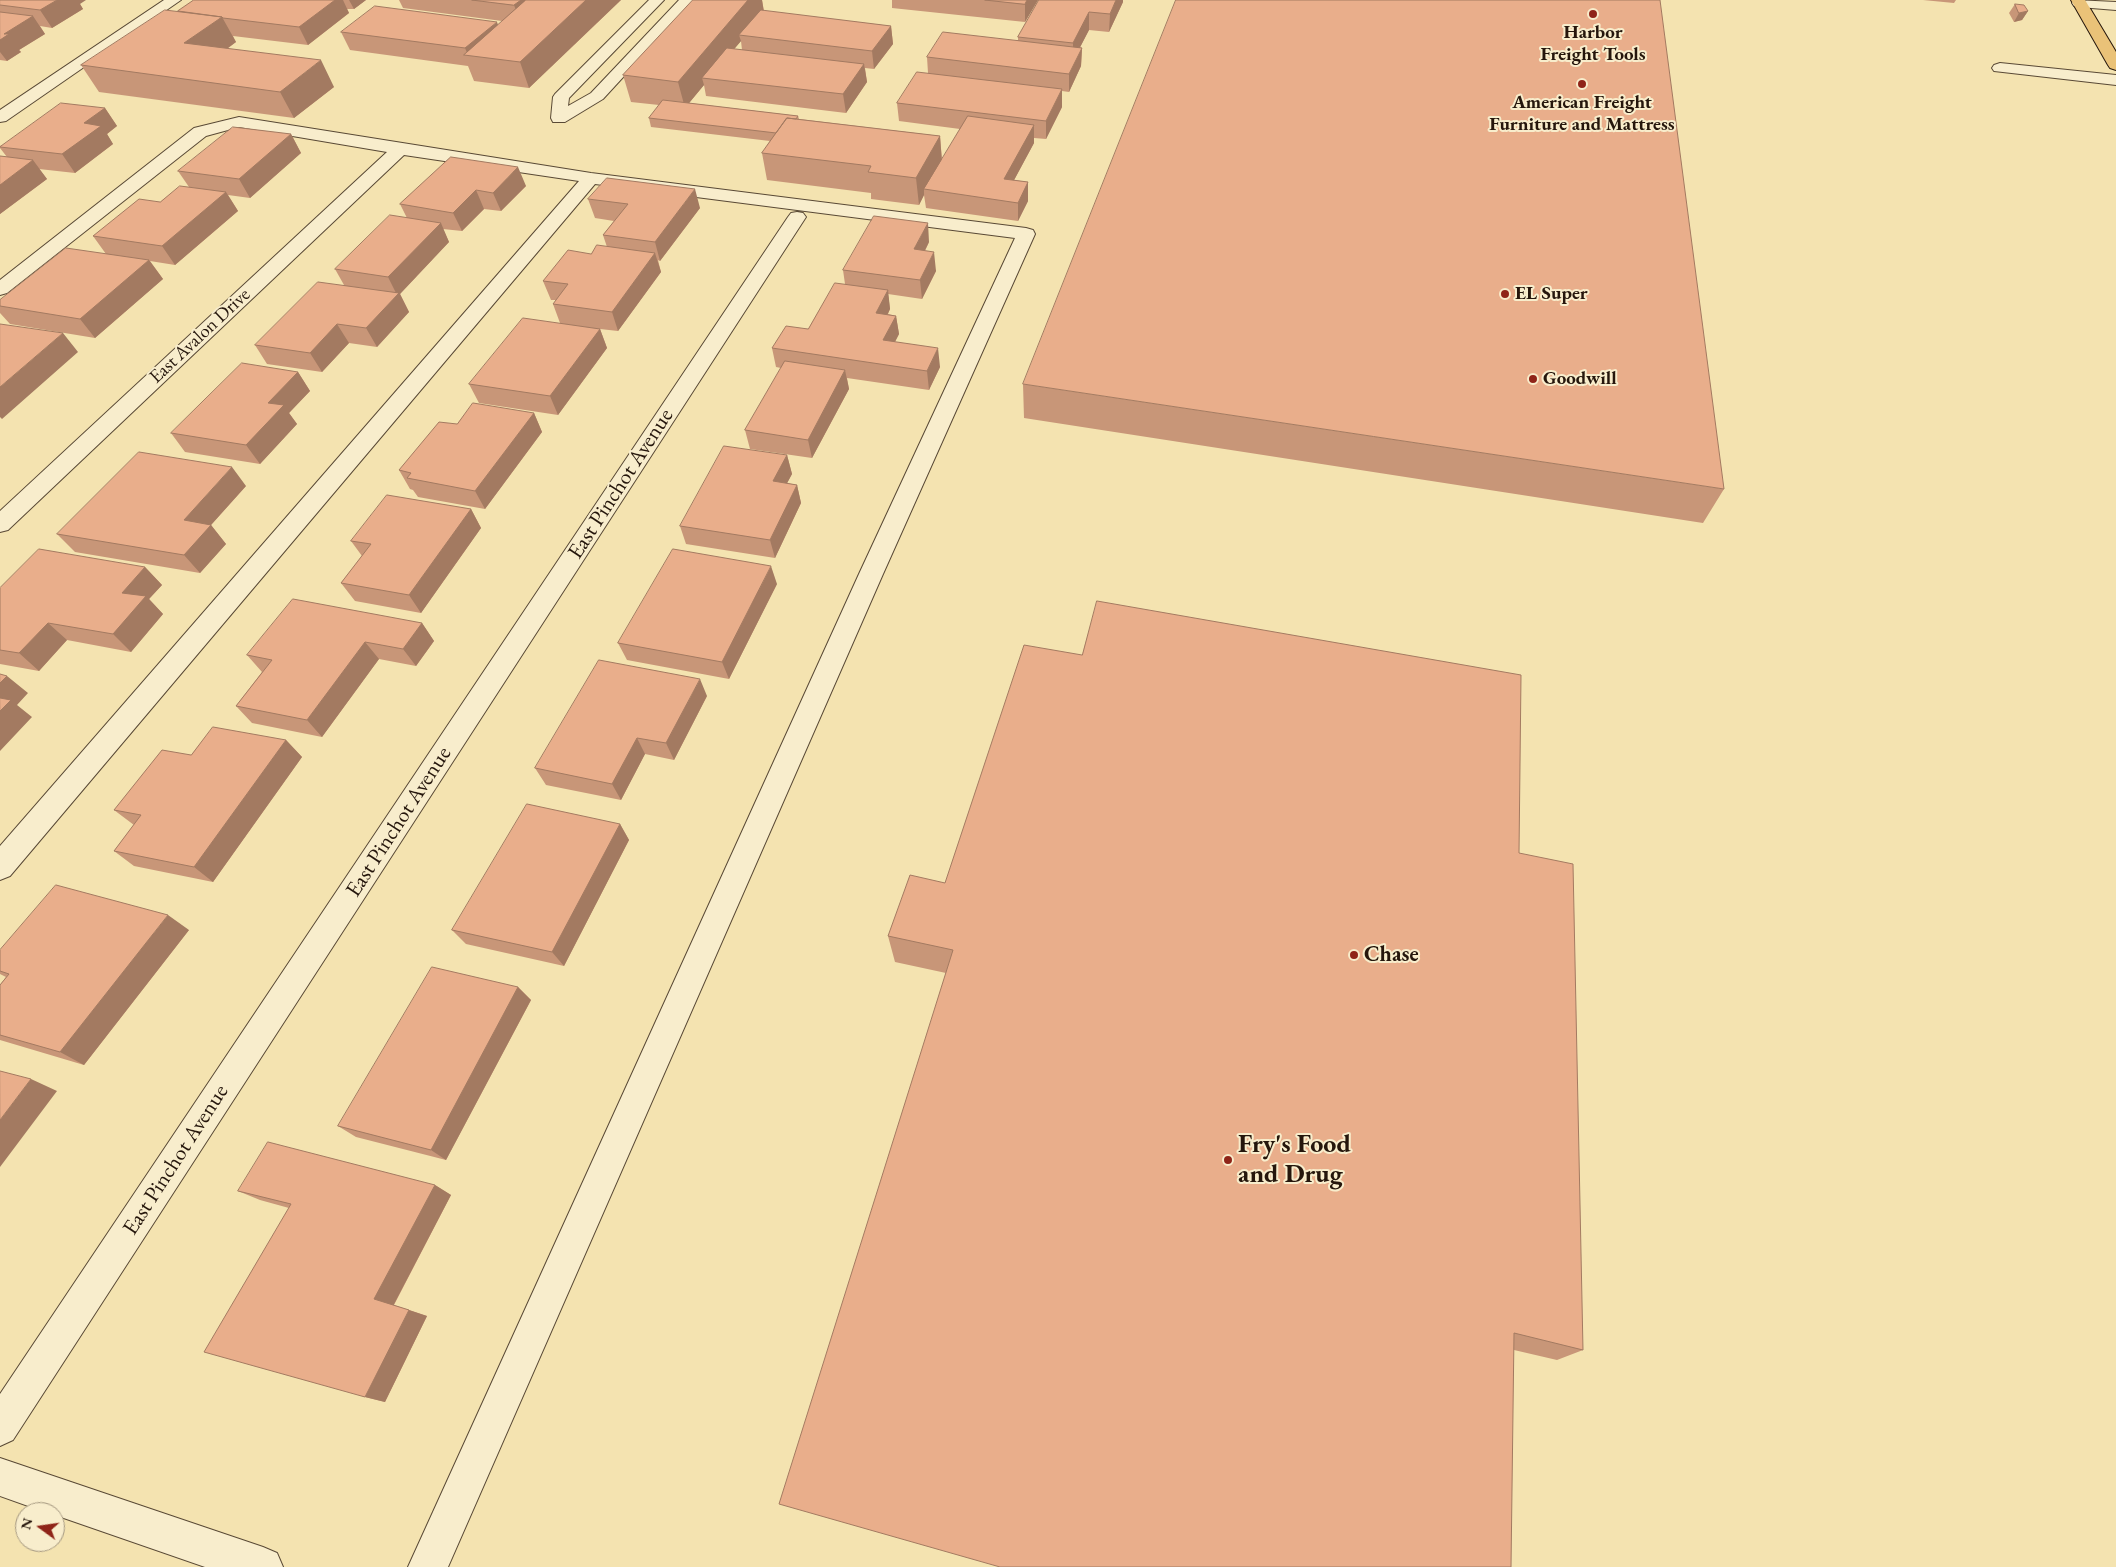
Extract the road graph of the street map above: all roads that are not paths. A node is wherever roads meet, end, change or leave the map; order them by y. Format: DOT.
graph roads {
  1 [pos="174,0"];
  2 [pos="657,0"];
  3 [pos="687,0"];
  4 [pos="2078,1"];
  5 [pos="2116,6"];
  6 [pos="2111,47"];
  7 [pos="2116,64"];
  8 [pos="2000,68"];
  9 [pos="2116,80"];
  10 [pos="0,117"];
  11 [pos="400,149"];
  12 [pos="591,178"];
  13 [pos="797,217"];
  14 [pos="0,289"];
  15 [pos="0,524"];
  16 [pos="0,868"];
  17 [pos="0,1427"];
  18 [pos="0,1477"];
  19 [pos="264,1567"];
  20 [pos="428,1567"];
  1 -- 10 [label="street"];
  2 -- 3 [label="street"];
  4 -- 5 [label="street"];
  4 -- 6 [label="main road"];
  6 -- 7 [label="main road"];
  8 -- 9 [label="street"];
  11 -- 12 [label="street"];
  11 -- 14 [label="street"];
  11 -- 15 [label="street, East Avalon Drive"];
  12 -- 16 [label="street"];
  12 -- 20 [label="street"];
  13 -- 17 [label="street, East Pinchot Avenue"];
  18 -- 19 [label="street"];
}
